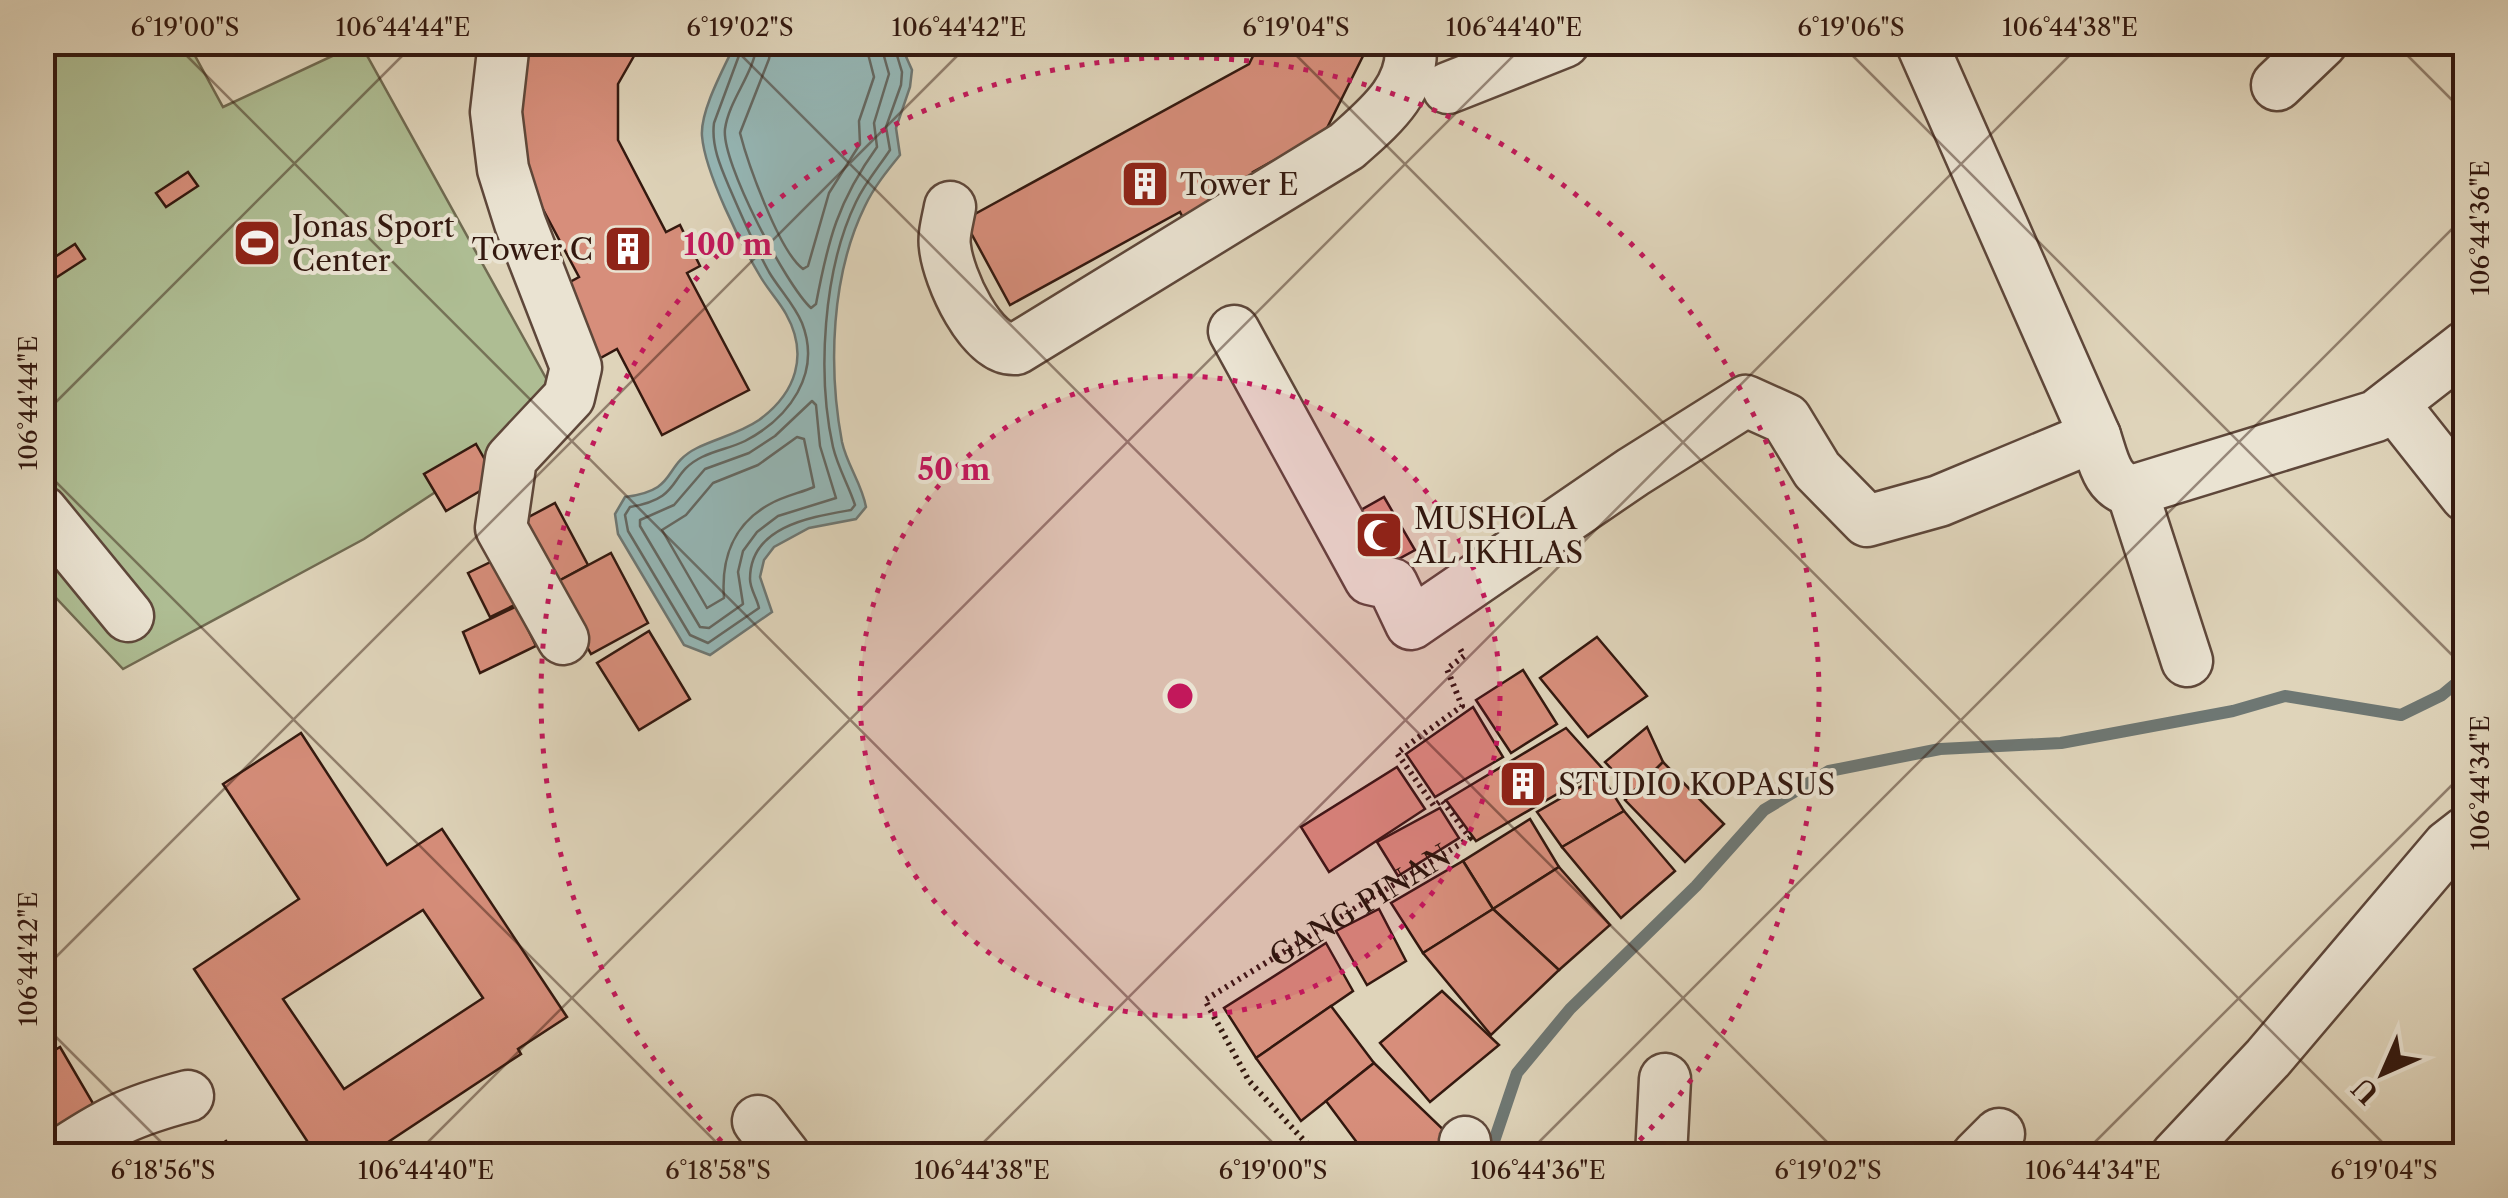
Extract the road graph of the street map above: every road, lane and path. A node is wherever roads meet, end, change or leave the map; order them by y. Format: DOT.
graph roads {
  1 [pos="504,42"];
  2 [pos="1410,42"];
  3 [pos="1564,42"];
  4 [pos="1921,42"];
  5 [pos="2322,42"];
  6 [pos="2277,85"];
  7 [pos="1448,88"];
  8 [pos="950,207"];
  9 [pos="1234,331"];
  10 [pos="2466,346"];
  11 [pos="2394,405"];
  12 [pos="2095,436"];
  13 [pos="2132,491"];
  14 [pos="2466,496"];
  15 [pos="42,511"];
  16 [pos="1436,609"];
  17 [pos="128,616"];
  18 [pos="563,639"];
  19 [pos="2188,660"];
  20 [pos="2466,832"];
  21 [pos="1665,1079"];
  22 [pos="188,1096"];
  23 [pos="58,1156"];
  24 [pos="1335,1156"];
  25 [pos="1661,1156"];
  26 [pos="2176,1156"];
  1 -- 18 [label="street"];
  2 -- 8 [label="street"];
  3 -- 7 [label="street"];
  4 -- 12 [label="street"];
  5 -- 6 [label="street"];
  9 -- 16 [label="street"];
  10 -- 11 [label="street"];
  11 -- 13 [label="street"];
  11 -- 14 [label="street"];
  12 -- 13 [label="street"];
  12 -- 16 [label="street"];
  13 -- 19 [label="street"];
  15 -- 17 [label="street"];
  16 -- 24 [label="path, GANG PINAN"];
  20 -- 26 [label="street"];
  21 -- 25 [label="street"];
  22 -- 23 [label="street"];
}
